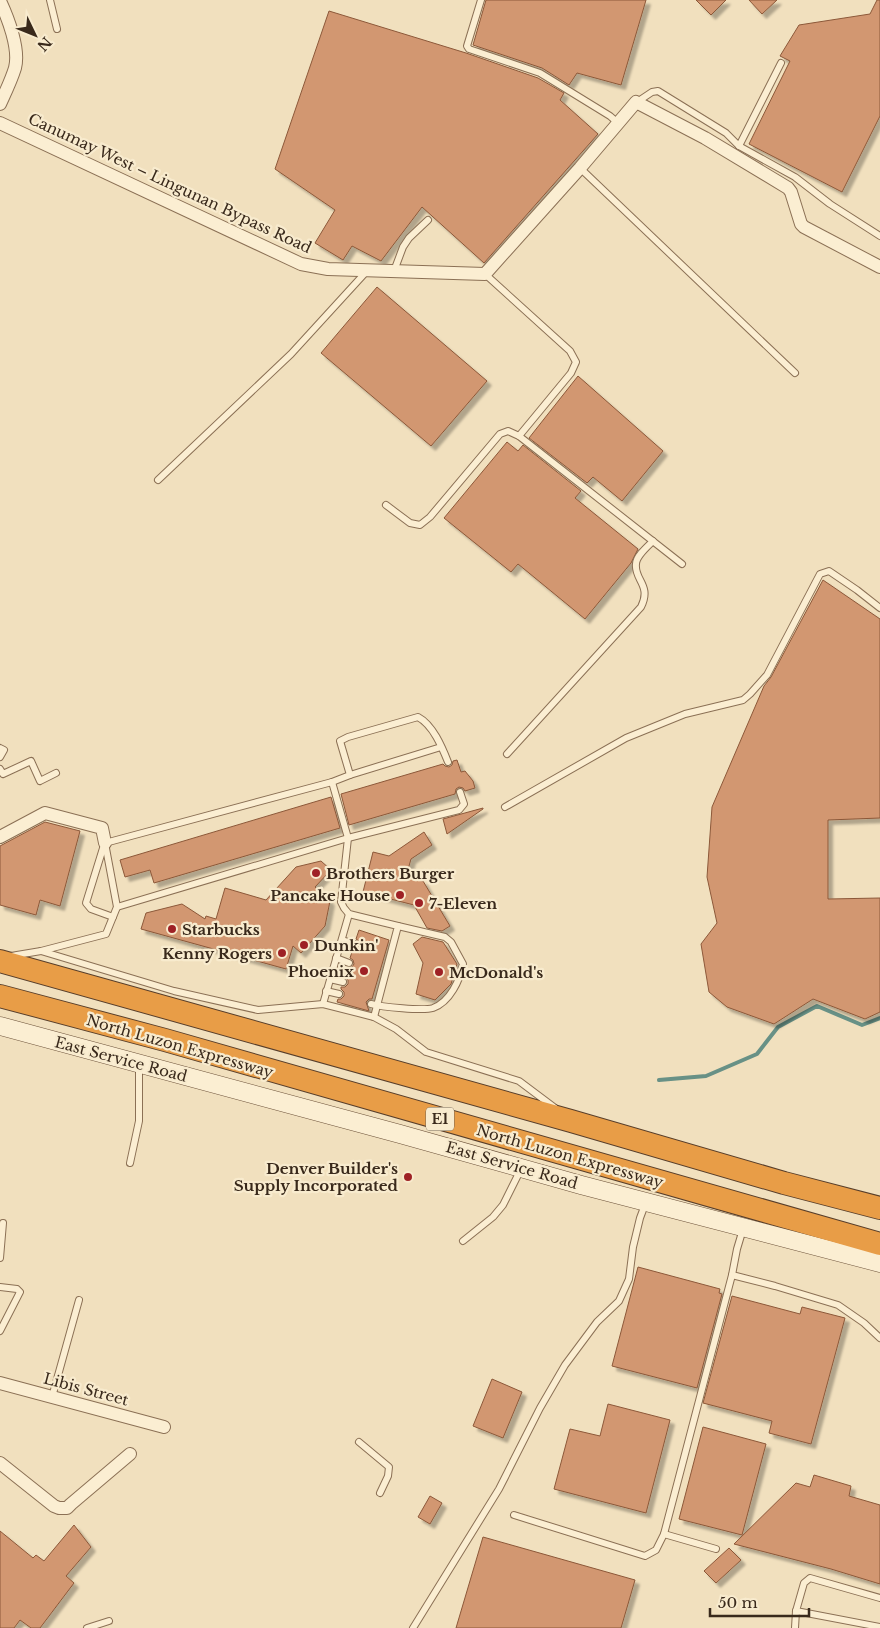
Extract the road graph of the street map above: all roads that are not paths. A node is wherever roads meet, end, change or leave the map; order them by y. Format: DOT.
graph roads {
  1 [pos="50,0"];
  2 [pos="480,0"];
  3 [pos="0,1"];
  4 [pos="57,29"];
  5 [pos="781,63"];
  6 [pos="636,102"];
  7 [pos="0,104"];
  8 [pos="0,123"];
  9 [pos="618,123"];
  10 [pos="739,146"];
  11 [pos="580,168"];
  12 [pos="428,220"];
  13 [pos="880,236"];
  14 [pos="880,267"];
  15 [pos="367,271"];
  16 [pos="394,271"];
  17 [pos="484,274"];
  18 [pos="795,373"];
  19 [pos="519,436"];
  20 [pos="158,480"];
  21 [pos="386,505"];
  22 [pos="653,540"];
  23 [pos="682,564"];
  24 [pos="880,608"];
  25 [pos="442,747"];
  26 [pos="0,748"];
  27 [pos="507,754"];
  28 [pos="0,757"];
  29 [pos="448,762"];
  30 [pos="0,769"];
  31 [pos="56,773"];
  32 [pos="350,775"];
  33 [pos="332,782"];
  34 [pos="460,792"];
  35 [pos="504,807"];
  36 [pos="0,837"];
  37 [pos="348,838"];
  38 [pos="105,844"];
  39 [pos="118,907"];
  40 [pos="349,914"];
  41 [pos="113,917"];
  42 [pos="398,926"];
  43 [pos="342,940"];
  44 [pos="355,944"];
  45 [pos="41,951"];
  46 [pos="336,958"];
  47 [pos="0,960"];
  48 [pos="349,963"];
  49 [pos="330,979"];
  50 [pos="343,982"];
  51 [pos="326,991"];
  52 [pos="339,994"];
  53 [pos="0,996"];
  54 [pos="322,1004"];
  55 [pos="374,1005"];
  56 [pos="374,1018"];
  57 [pos="0,1026"];
  58 [pos="139,1064"];
  59 [pos="571,1121"];
  60 [pos="130,1163"];
  61 [pos="522,1168"];
  62 [pos="646,1202"];
  63 [pos="880,1208"];
  64 [pos="3,1223"];
  65 [pos="744,1227"];
  66 [pos="463,1242"];
  67 [pos="880,1244"];
  68 [pos="0,1258"];
  69 [pos="880,1263"];
  70 [pos="732,1275"];
  71 [pos="0,1287"];
  72 [pos="79,1300"];
  73 [pos="0,1331"];
  74 [pos="880,1338"];
  75 [pos="0,1383"];
  76 [pos="52,1397"];
  77 [pos="164,1427"];
  78 [pos="359,1442"];
  79 [pos="130,1454"];
  80 [pos="0,1463"];
  81 [pos="380,1494"];
  82 [pos="514,1515"];
  83 [pos="664,1534"];
  84 [pos="716,1549"];
  85 [pos="880,1598"];
  86 [pos="796,1611"];
  87 [pos="109,1621"];
  88 [pos="880,1626"];
  89 [pos="87,1628"];
  90 [pos="413,1628"];
  91 [pos="795,1628"];
  1 -- 4 [label="lane"];
  2 -- 9 [label="lane"];
  3 -- 7 [label="street"];
  5 -- 10 [label="lane"];
  6 -- 9 [label="street"];
  6 -- 10 [label="lane"];
  6 -- 14 [label="street"];
  8 -- 15 [label="street, Canumay West – Lingunan Bypass Road"];
  9 -- 11 [label="street"];
  10 -- 13 [label="lane"];
  11 -- 17 [label="street"];
  11 -- 18 [label="lane"];
  12 -- 16 [label="lane"];
  15 -- 16 [label="street, Canumay West – Lingunan Bypass Road"];
  15 -- 20 [label="lane"];
  16 -- 17 [label="street, Canumay West – Lingunan Bypass Road"];
  17 -- 19 [label="lane"];
  19 -- 21 [label="lane"];
  19 -- 22 [label="lane"];
  22 -- 23 [label="lane"];
  22 -- 27 [label="lane"];
  24 -- 35 [label="lane"];
  25 -- 29 [label="lane"];
  25 -- 32 [label="lane"];
  25 -- 32 [label="lane"];
  26 -- 28 [label="lane"];
  30 -- 31 [label="lane"];
  32 -- 33 [label="lane"];
  33 -- 37 [label="lane"];
  33 -- 38 [label="lane"];
  34 -- 37 [label="lane"];
  36 -- 38 [label="street"];
  37 -- 39 [label="lane"];
  37 -- 40 [label="lane"];
  38 -- 39 [label="lane"];
  38 -- 41 [label="lane"];
  39 -- 41 [label="lane"];
  40 -- 42 [label="lane"];
  40 -- 43 [label="lane"];
  41 -- 45 [label="lane"];
  42 -- 55 [label="lane"];
  42 -- 55 [label="lane"];
  43 -- 44 [label="lane"];
  43 -- 46 [label="lane"];
  45 -- 47 [label="lane"];
  45 -- 54 [label="lane"];
  46 -- 48 [label="lane"];
  46 -- 49 [label="lane"];
  47 -- 59 [label="highway, E1"];
  49 -- 50 [label="lane"];
  49 -- 51 [label="lane"];
  51 -- 52 [label="lane"];
  51 -- 54 [label="lane"];
  53 -- 67 [label="highway, North Luzon Expressway / E1"];
  54 -- 56 [label="lane"];
  55 -- 56 [label="lane"];
  56 -- 59 [label="lane"];
  57 -- 58 [label="street, East Service Road"];
  58 -- 60 [label="lane"];
  58 -- 61 [label="street, East Service Road"];
  59 -- 63 [label="highway, E1"];
  61 -- 62 [label="street, East Service Road"];
  61 -- 66 [label="lane"];
  62 -- 65 [label="street, East Service Road"];
  62 -- 90 [label="lane"];
  64 -- 68 [label="lane"];
  65 -- 69 [label="street, East Service Road"];
  65 -- 70 [label="lane"];
  70 -- 74 [label="lane"];
  70 -- 83 [label="lane"];
  71 -- 73 [label="lane"];
  72 -- 76 [label="lane"];
  75 -- 76 [label="street, Libis Street"];
  76 -- 77 [label="street, Libis Street"];
  78 -- 81 [label="lane"];
  79 -- 80 [label="street"];
  82 -- 83 [label="lane"];
  83 -- 84 [label="lane"];
  85 -- 86 [label="lane"];
  86 -- 88 [label="lane"];
  86 -- 91 [label="lane"];
  87 -- 89 [label="lane"];
}
